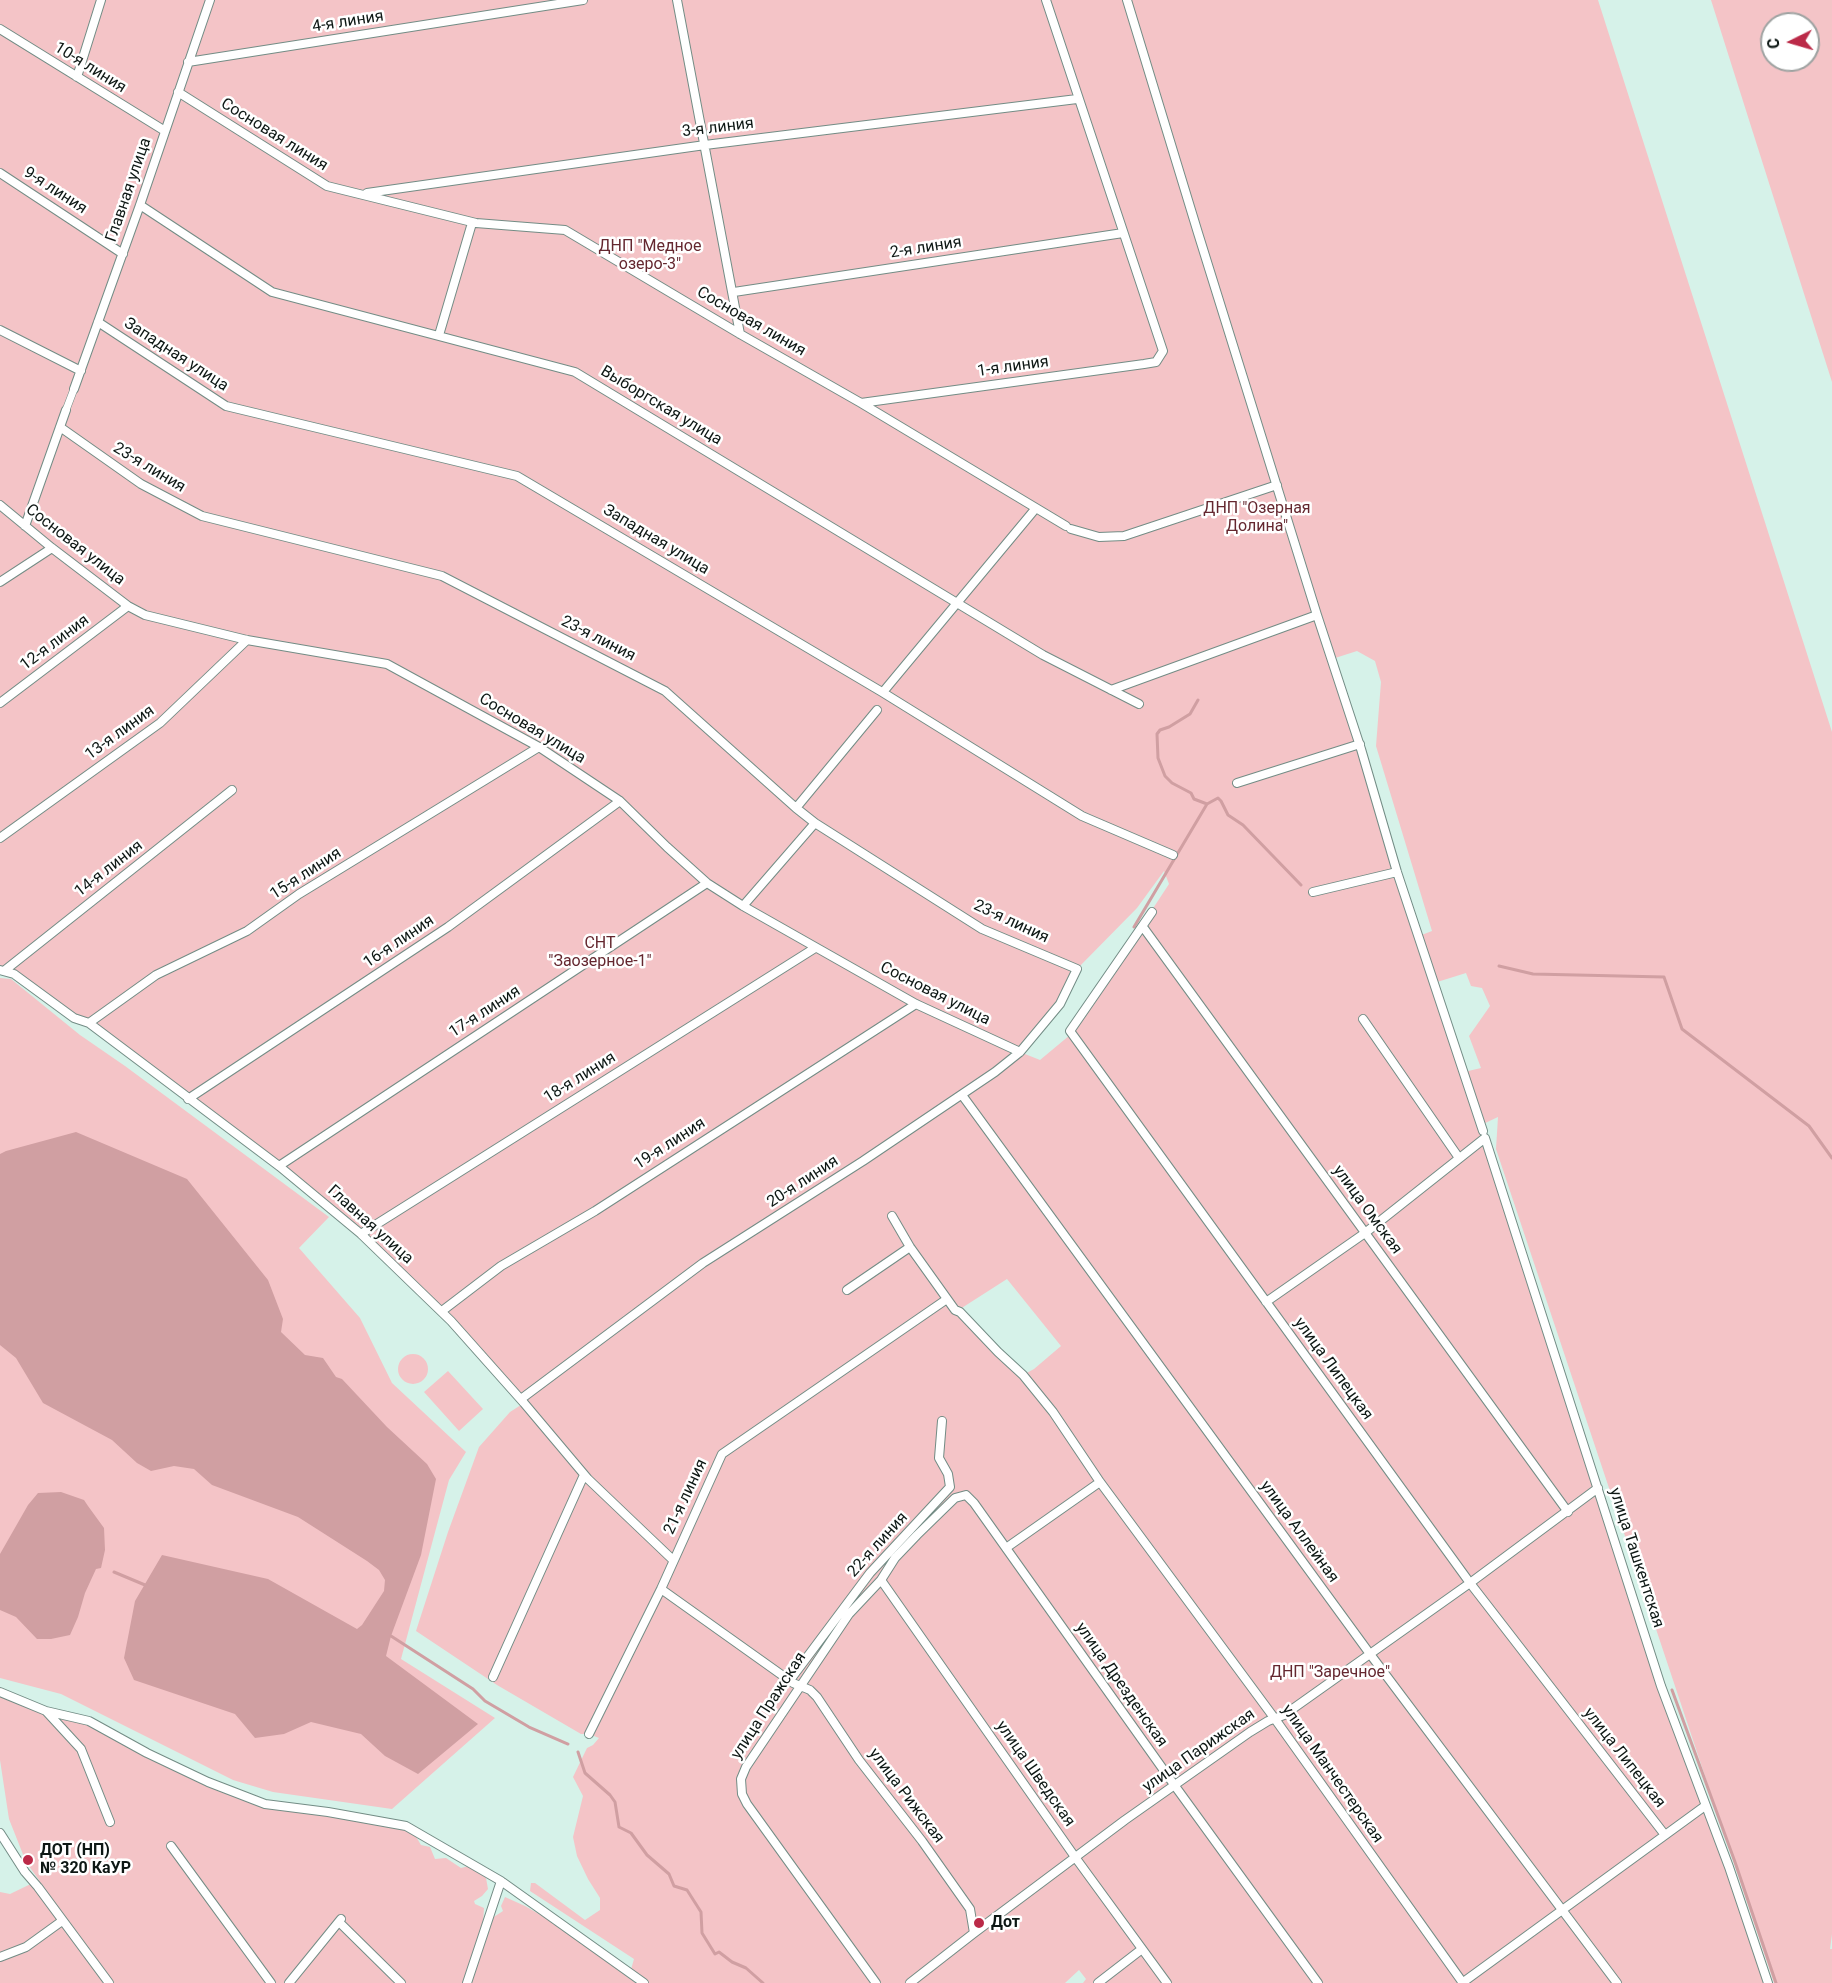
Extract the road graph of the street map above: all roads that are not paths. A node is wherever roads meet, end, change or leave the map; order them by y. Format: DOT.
graph roads {
  1 [pos="101,0"];
  2 [pos="210,0"];
  3 [pos="583,0"];
  4 [pos="677,0"];
  5 [pos="1046,0"];
  6 [pos="1127,0"];
  7 [pos="0,29"];
  8 [pos="188,62"];
  9 [pos="77,77"];
  10 [pos="178,92"];
  11 [pos="1077,99"];
  12 [pos="165,131"];
  13 [pos="705,145"];
  14 [pos="0,173"];
  15 [pos="362,194"];
  16 [pos="140,205"];
  17 [pos="472,222"];
  18 [pos="1123,233"];
  19 [pos="123,254"];
  20 [pos="734,292"];
  21 [pos="98,322"];
  22 [pos="0,330"];
  23 [pos="740,334"];
  24 [pos="439,335"];
  25 [pos="81,370"];
  26 [pos="74,389"];
  27 [pos="861,403"];
  28 [pos="66,410"];
  29 [pos="60,427"];
  30 [pos="1277,485"];
  31 [pos="0,505"];
  32 [pos="1036,508"];
  33 [pos="25,526"];
  34 [pos="52,549"];
  35 [pos="0,582"];
  36 [pos="958,603"];
  37 [pos="128,606"];
  38 [pos="1317,615"];
  39 [pos="247,640"];
  40 [pos="1111,690"];
  41 [pos="883,692"];
  42 [pos="0,704"];
  43 [pos="1139,704"];
  44 [pos="877,710"];
  45 [pos="1360,744"];
  46 [pos="539,747"];
  47 [pos="1238,783"];
  48 [pos="232,790"];
  49 [pos="620,801"];
  50 [pos="796,808"];
  51 [pos="815,823"];
  52 [pos="0,838"];
  53 [pos="1173,855"];
  54 [pos="1397,872"];
  55 [pos="707,883"];
  56 [pos="1313,892"];
  57 [pos="743,906"];
  58 [pos="1152,912"];
  59 [pos="1143,927"];
  60 [pos="815,948"];
  61 [pos="1077,969"];
  62 [pos="2,971"];
  63 [pos="916,1004"];
  64 [pos="1363,1019"];
  65 [pos="89,1023"];
  66 [pos="1020,1052"];
  67 [pos="962,1095"];
  68 [pos="188,1099"];
  69 [pos="1484,1134"];
  70 [pos="1459,1158"];
  71 [pos="279,1166"];
  72 [pos="892,1216"];
  73 [pos="1365,1233"];
  74 [pos="361,1234"];
  75 [pos="910,1247"];
  76 [pos="847,1290"];
  77 [pos="947,1299"];
  78 [pos="1266,1302"];
  79 [pos="442,1311"];
  80 [pos="521,1399"];
  81 [pos="942,1421"];
  82 [pos="584,1475"];
  83 [pos="1100,1482"];
  84 [pos="1598,1488"];
  85 [pos="962,1495"];
  86 [pos="1568,1512"];
  87 [pos="1006,1548"];
  88 [pos="673,1560"];
  89 [pos="881,1580"];
  90 [pos="1470,1583"];
  91 [pos="661,1589"];
  92 [pos="1370,1654"];
  93 [pos="493,1677"];
  94 [pos="790,1680"];
  95 [pos="801,1686"];
  96 [pos="0,1692"];
  97 [pos="46,1711"];
  98 [pos="1275,1719"];
  99 [pos="589,1734"];
  100 [pos="1175,1786"];
  101 [pos="1705,1806"];
  102 [pos="110,1822"];
  103 [pos="0,1833"];
  104 [pos="1665,1835"];
  105 [pos="171,1846"];
  106 [pos="1075,1857"];
  107 [pos="501,1881"];
  108 [pos="1562,1909"];
  109 [pos="62,1921"];
  110 [pos="974,1933"];
  111 [pos="1142,1948"];
  112 [pos="0,1958"];
  113 [pos="109,1983"];
  114 [pos="271,1983"];
  115 [pos="289,1983"];
  116 [pos="401,1983"];
  117 [pos="467,1983"];
  118 [pos="644,1983"];
  119 [pos="876,1983"];
  120 [pos="910,1983"];
  121 [pos="1098,1983"];
  122 [pos="1167,1983"];
  123 [pos="1318,1983"];
  124 [pos="1463,1983"];
  125 [pos="1617,1983"];
  126 [pos="1768,1983"];
  1 -- 9 [label="street"];
  2 -- 8 [label="street, Главная улица"];
  3 -- 8 [label="street, 4-я линия"];
  4 -- 13 [label="street"];
  5 -- 11 [label="street"];
  6 -- 30 [label="street, улица Ташкентская"];
  7 -- 9 [label="street, 10-я линия"];
  8 -- 10 [label="street, Главная улица"];
  9 -- 12 [label="street, 10-я линия"];
  10 -- 12 [label="street, Главная улица"];
  10 -- 15 [label="street, Сосновая линия"];
  11 -- 13 [label="street, 3-я линия"];
  11 -- 18 [label="street"];
  12 -- 16 [label="street, Главная улица"];
  13 -- 15 [label="street, 3-я линия"];
  13 -- 20 [label="street"];
  14 -- 19 [label="street, 9-я линия"];
  15 -- 17 [label="street, Сосновая линия"];
  16 -- 19 [label="street, Главная улица"];
  16 -- 24 [label="street, Выборгская улица"];
  17 -- 23 [label="street, Сосновая линия"];
  17 -- 24 [label="street"];
  18 -- 20 [label="street, 2-я линия"];
  18 -- 27 [label="street, 1-я линия"];
  19 -- 21 [label="street, Главная улица"];
  20 -- 23 [label="street"];
  21 -- 25 [label="street, Главная улица"];
  21 -- 41 [label="street, Западная улица"];
  22 -- 25 [label="street"];
  23 -- 27 [label="street, Сосновая линия"];
  24 -- 36 [label="street, Выборгская улица"];
  25 -- 26 [label="street, Главная улица"];
  26 -- 28 [label="street"];
  27 -- 32 [label="street, Сосновая линия"];
  28 -- 29 [label="street"];
  29 -- 33 [label="street"];
  29 -- 50 [label="street, 23-я линия"];
  30 -- 32 [label="street, Сосновая линия"];
  30 -- 38 [label="street, улица Ташкентская"];
  31 -- 33 [label="street, Сосновая улица"];
  32 -- 36 [label="street"];
  33 -- 34 [label="street, Сосновая улица"];
  34 -- 35 [label="street"];
  34 -- 37 [label="street, Сосновая улица"];
  36 -- 40 [label="street, Выборгская улица"];
  36 -- 41 [label="street"];
  37 -- 39 [label="street, Сосновая улица"];
  37 -- 42 [label="street, 12-я линия"];
  38 -- 40 [label="street"];
  38 -- 45 [label="street, улица Ташкентская"];
  39 -- 46 [label="street, Сосновая улица"];
  39 -- 52 [label="street, 13-я линия"];
  40 -- 43 [label="street, Выборгская улица"];
  41 -- 53 [label="street, Западная улица"];
  44 -- 50 [label="street"];
  45 -- 47 [label="street"];
  45 -- 54 [label="street, улица Ташкентская"];
  46 -- 49 [label="street, Сосновая улица"];
  46 -- 65 [label="street, 15-я линия"];
  48 -- 62 [label="street, 14-я линия"];
  49 -- 55 [label="street, Сосновая улица"];
  49 -- 68 [label="street, 16-я линия"];
  50 -- 51 [label="street, 23-я линия"];
  51 -- 57 [label="street"];
  51 -- 61 [label="street, 23-я линия"];
  54 -- 56 [label="street"];
  54 -- 69 [label="street, улица Ташкентская"];
  55 -- 57 [label="street, Сосновая улица"];
  55 -- 71 [label="street, 17-я линия"];
  57 -- 60 [label="street, Сосновая улица"];
  58 -- 59 [label="street, улица Липецкая"];
  59 -- 73 [label="street, улица Омская"];
  59 -- 78 [label="street, улица Липецкая"];
  60 -- 63 [label="street, Сосновая улица"];
  60 -- 74 [label="street, 18-я линия"];
  61 -- 66 [label="street, 20-я линия"];
  62 -- 65 [label="street, Главная улица"];
  63 -- 66 [label="street, Сосновая улица"];
  63 -- 79 [label="street, 19-я линия"];
  64 -- 70 [label="street"];
  65 -- 68 [label="street, Главная улица"];
  66 -- 67 [label="street, 20-я линия"];
  67 -- 80 [label="street, 20-я линия"];
  67 -- 92 [label="street, улица Аллейная"];
  68 -- 71 [label="street, Главная улица"];
  69 -- 70 [label="street"];
  69 -- 84 [label="street, улица Ташкентская"];
  70 -- 73 [label="street"];
  71 -- 74 [label="street, Главная улица"];
  72 -- 75 [label="street, улица Манчестерская"];
  73 -- 78 [label="street"];
  73 -- 86 [label="street, улица Омская"];
  74 -- 79 [label="street, Главная улица"];
  75 -- 76 [label="street"];
  75 -- 77 [label="street, улица Манчестерская"];
  77 -- 83 [label="street, улица Манчестерская"];
  77 -- 88 [label="street, 21-я линия"];
  78 -- 90 [label="street, улица Липецкая"];
  79 -- 80 [label="street, Главная улица"];
  80 -- 82 [label="street, Главная улица"];
  81 -- 94 [label="street, 22-я линия"];
  82 -- 88 [label="street, Главная улица"];
  82 -- 93 [label="street"];
  83 -- 87 [label="street"];
  83 -- 98 [label="street, улица Манчестерская"];
  84 -- 86 [label="street, улица Парижская"];
  84 -- 101 [label="street, улица Ташкентская"];
  85 -- 87 [label="street, улица Дрезденская"];
  85 -- 89 [label="street, улица Пражская"];
  86 -- 90 [label="street, улица Парижская"];
  87 -- 100 [label="street, улица Дрезденская"];
  88 -- 91 [label="street, 21-я линия"];
  89 -- 95 [label="street, улица Пражская"];
  89 -- 106 [label="street, улица Шведская"];
  90 -- 92 [label="street, улица Парижская"];
  90 -- 104 [label="street, улица Липецкая"];
  91 -- 94 [label="street, улица Рижская"];
  91 -- 99 [label="street, 21-я линия"];
  92 -- 98 [label="street, улица Парижская"];
  92 -- 108 [label="street, улица Аллейная"];
  94 -- 95 [label="street, улица Рижская"];
  95 -- 110 [label="street, улица Рижская"];
  95 -- 119 [label="street, улица Пражская"];
  96 -- 97 [label="street"];
  97 -- 102 [label="street"];
  97 -- 107 [label="street"];
  98 -- 100 [label="street, улица Парижская"];
  98 -- 124 [label="street, улица Манчестерская"];
  100 -- 106 [label="street, улица Парижская"];
  100 -- 123 [label="street, улица Дрезденская"];
  101 -- 104 [label="street"];
  101 -- 126 [label="street, улица Ташкентская"];
  103 -- 109 [label="street"];
  104 -- 108 [label="street"];
  105 -- 114 [label="street"];
  106 -- 110 [label="street, улица Парижская"];
  106 -- 111 [label="street, улица Шведская"];
  107 -- 117 [label="street"];
  107 -- 118 [label="street"];
  108 -- 124 [label="street"];
  108 -- 125 [label="street, улица Аллейная"];
  109 -- 112 [label="street"];
  109 -- 113 [label="street"];
  110 -- 120 [label="street, улица Парижская"];
  111 -- 121 [label="street"];
  111 -- 122 [label="street, улица Шведская"];
  115 -- 116 [label="street"];
}
